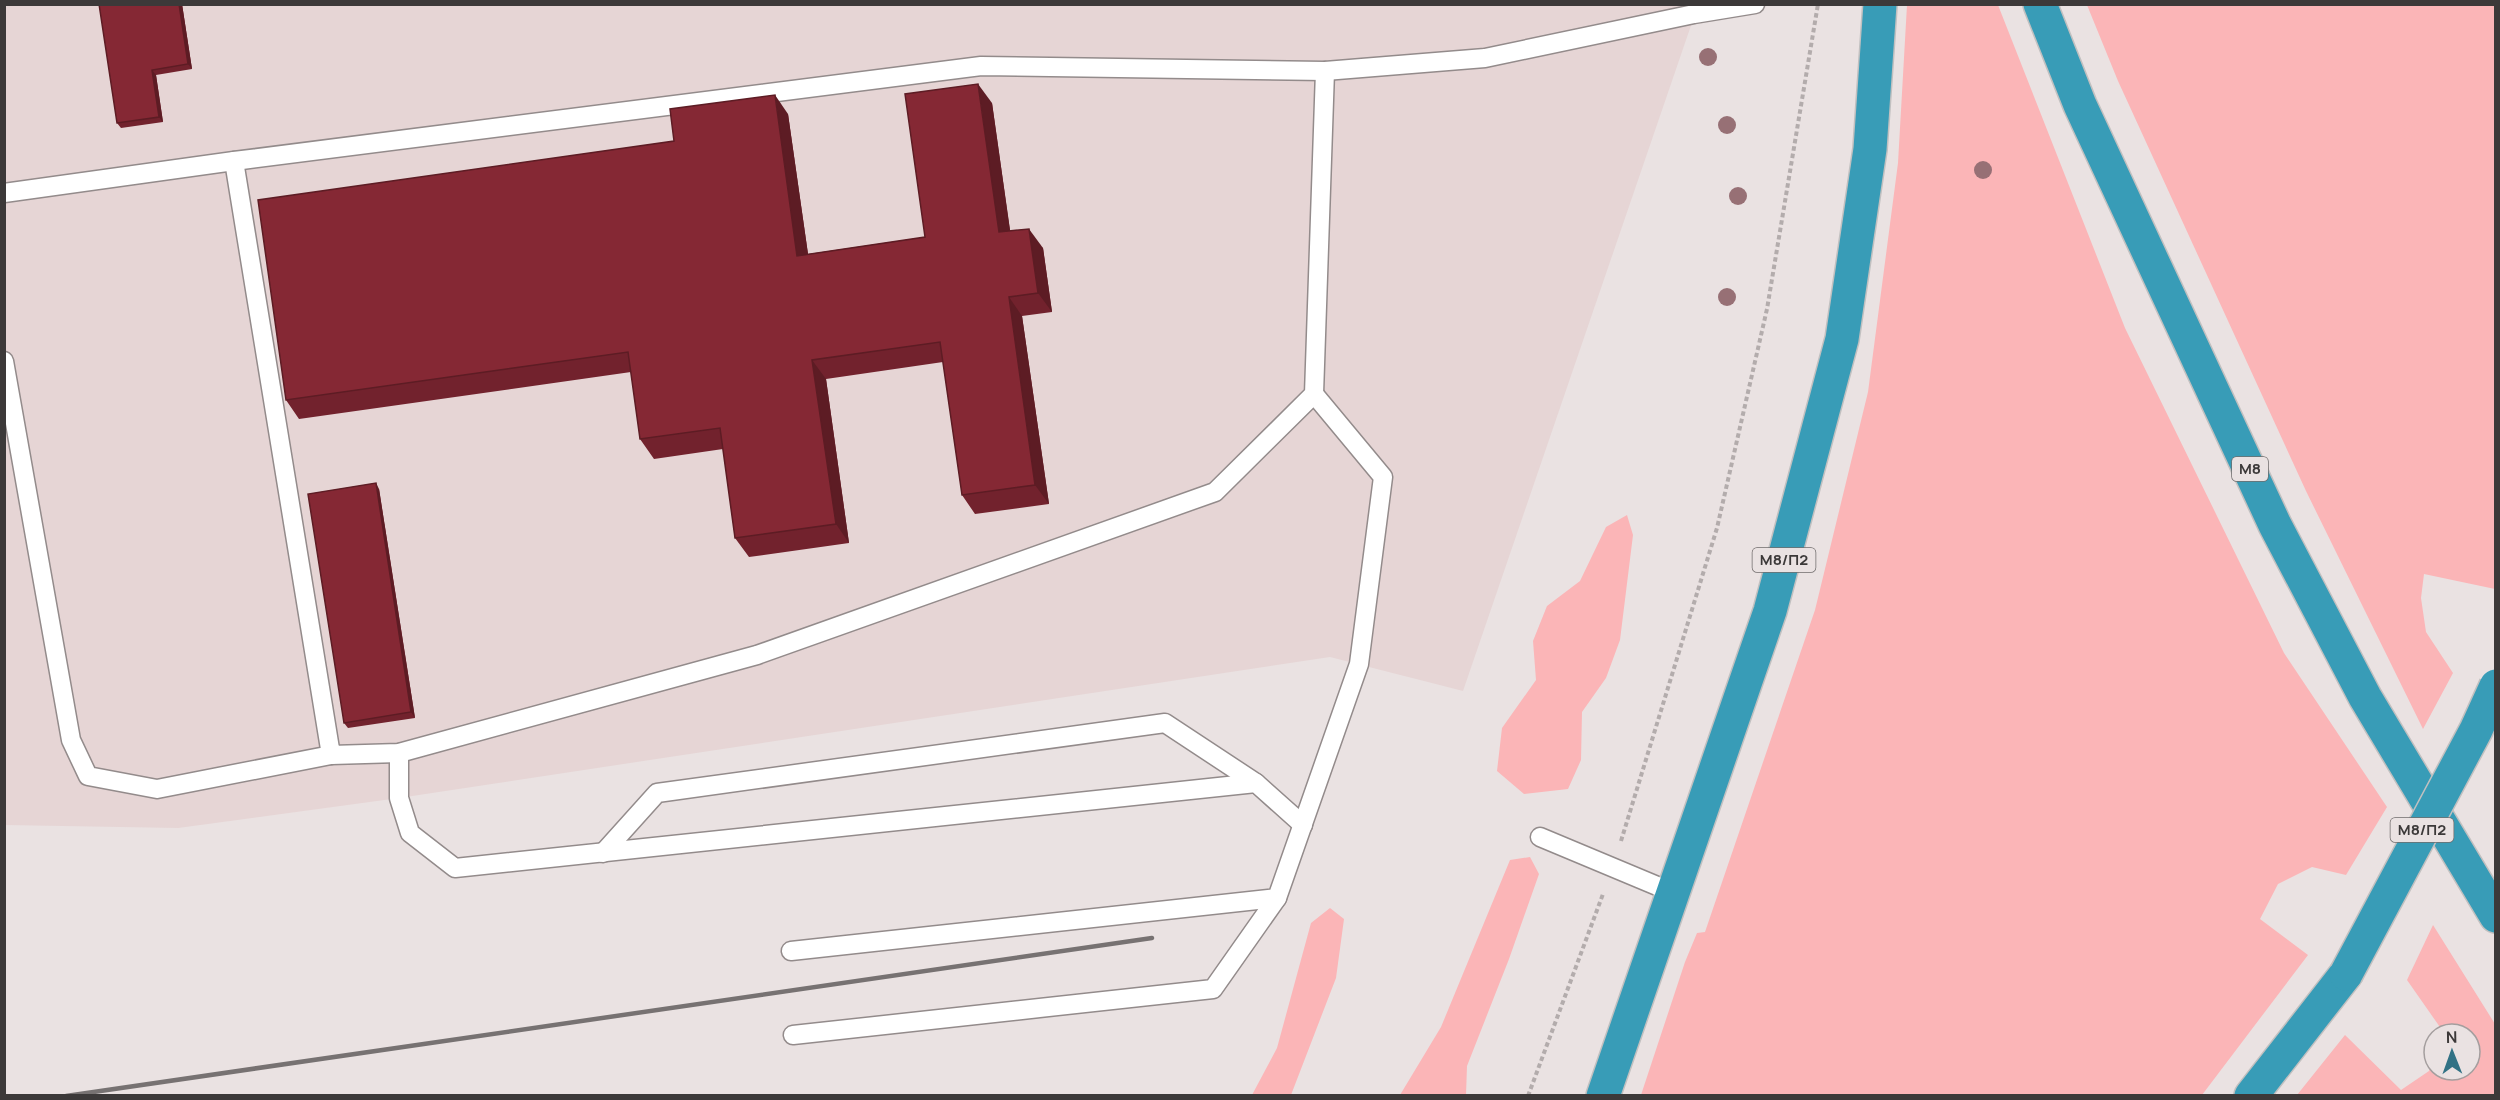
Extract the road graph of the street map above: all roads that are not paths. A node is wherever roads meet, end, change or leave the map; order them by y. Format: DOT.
graph roads {
  1 [pos="1755,4"];
  2 [pos="1880,4"];
  3 [pos="2040,4"];
  4 [pos="1324,71"];
  5 [pos="234,161"];
  6 [pos="4,193"];
  7 [pos="4,361"];
  8 [pos="1314,394"];
  9 [pos="2496,686"];
  10 [pos="399,753"];
  11 [pos="331,755"];
  12 [pos="1256,783"];
  13 [pos="1303,825"];
  14 [pos="1540,837"];
  15 [pos="603,853"];
  16 [pos="1674,892"];
  17 [pos="1277,898"];
  18 [pos="2496,916"];
  19 [pos="791,951"];
  20 [pos="793,1035"];
  21 [pos="1603,1095"];
  22 [pos="2251,1095"];
  1 -- 4 [label="lane"];
  2 -- 16 [label="highway, М8/П2"];
  3 -- 18 [label="highway, М8"];
  4 -- 5 [label="lane"];
  4 -- 8 [label="lane"];
  5 -- 6 [label="lane"];
  5 -- 11 [label="lane"];
  7 -- 11 [label="lane"];
  8 -- 10 [label="lane"];
  8 -- 13 [label="lane"];
  9 -- 22 [label="highway, М8/П2, bridge"];
  10 -- 11 [label="lane"];
  10 -- 15 [label="lane"];
  12 -- 13 [label="lane"];
  12 -- 15 [label="lane"];
  12 -- 15 [label="lane"];
  13 -- 17 [label="lane"];
  14 -- 16 [label="lane"];
  16 -- 21 [label="highway, М8/П2"];
  17 -- 19 [label="lane"];
  17 -- 20 [label="lane"];
}
